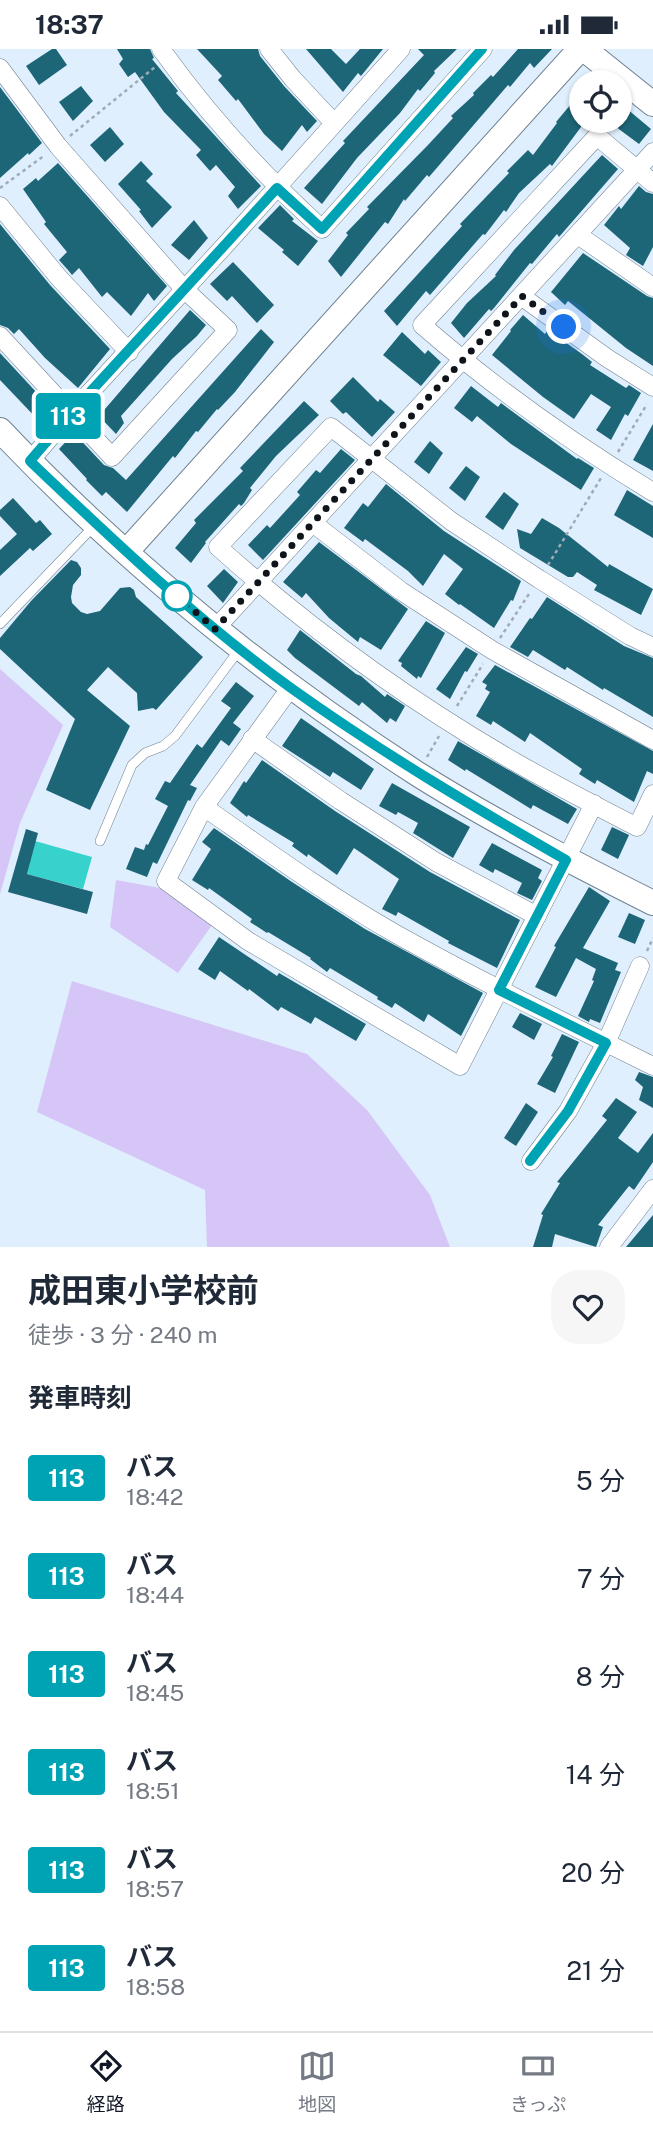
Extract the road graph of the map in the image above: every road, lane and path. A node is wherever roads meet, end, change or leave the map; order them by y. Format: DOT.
graph roads {
  1 [pos="269,49"];
  2 [pos="482,49"];
  3 [pos="582,49"];
  4 [pos="164,53"];
  5 [pos="390,53"];
  6 [pos="0,68"];
  7 [pos="653,104"];
  8 [pos="334,123"];
  9 [pos="58,146"];
  10 [pos="653,152"];
  11 [pos="637,171"];
  12 [pos="653,183"];
  13 [pos="0,188"];
  14 [pos="277,188"];
  15 [pos="0,206"];
  16 [pos="578,235"];
  17 [pos="653,286"];
  18 [pos="184,289"];
  19 [pos="522,296"];
  20 [pos="0,335"];
  21 [pos="129,352"];
  22 [pos="462,360"];
  23 [pos="653,387"];
  24 [pos="71,413"];
  25 [pos="0,430"];
  26 [pos="372,459"];
  27 [pos="30,461"];
  28 [pos="653,492"];
  29 [pos="314,523"];
  30 [pos="96,524"];
  31 [pos="126,552"];
  32 [pos="259,583"];
  33 [pos="0,625"];
  34 [pos="215,629"];
  35 [pos="653,647"];
  36 [pos="240,648"];
  37 [pos="290,687"];
  38 [pos="252,739"];
  39 [pos="653,740"];
  40 [pos="653,794"];
  41 [pos="594,804"];
  42 [pos="204,807"];
  43 [pos="100,842"];
  44 [pos="566,860"];
  45 [pos="653,903"];
  46 [pos="537,916"];
  47 [pos="640,966"];
  48 [pos="499,990"];
  49 [pos="606,1043"];
  50 [pos="653,1066"];
  51 [pos="530,1161"];
  52 [pos="653,1189"];
  53 [pos="648,1208"];
  54 [pos="609,1247"];
  1 -- 8 [label="street"];
  2 -- 14 [label="street"];
  3 -- 7 [label="street"];
  3 -- 31 [label="street"];
  4 -- 9 [label="path"];
  4 -- 14 [label="street"];
  5 -- 8 [label="street"];
  6 -- 9 [label="street"];
  8 -- 14 [label="street"];
  9 -- 13 [label="path"];
  9 -- 18 [label="street"];
  10 -- 11 [label="street"];
  11 -- 12 [label="street"];
  11 -- 16 [label="street"];
  11 -- 22 [label="street"];
  14 -- 18 [label="street"];
  15 -- 21 [label="street"];
  16 -- 17 [label="street"];
  16 -- 19 [label="street"];
  18 -- 21 [label="street"];
  18 -- 24 [label="street"];
  19 -- 22 [label="street"];
  19 -- 23 [label="street"];
  20 -- 24 [label="street"];
  21 -- 24 [label="street"];
  22 -- 26 [label="street"];
  22 -- 28 [label="street"];
  24 -- 27 [label="street"];
  25 -- 27 [label="street"];
  26 -- 29 [label="street"];
  26 -- 32 [label="street"];
  26 -- 35 [label="street"];
  27 -- 30 [label="street"];
  29 -- 32 [label="street"];
  29 -- 39 [label="street"];
  30 -- 31 [label="street"];
  30 -- 33 [label="lane"];
  31 -- 34 [label="street"];
  32 -- 34 [label="street"];
  32 -- 41 [label="street"];
  34 -- 36 [label="street"];
  36 -- 37 [label="street"];
  36 -- 43 [label="lane"];
  37 -- 38 [label="street"];
  37 -- 44 [label="street"];
  38 -- 42 [label="street"];
  38 -- 46 [label="street"];
  40 -- 41 [label="street"];
  41 -- 44 [label="street"];
  42 -- 48 [label="street"];
  42 -- 48 [label="street"];
  44 -- 45 [label="street"];
  44 -- 46 [label="street"];
  46 -- 48 [label="street"];
  47 -- 49 [label="street"];
  48 -- 49 [label="street"];
  49 -- 50 [label="street"];
  49 -- 51 [label="street"];
  52 -- 53 [label="street"];
  53 -- 54 [label="street"];
}
